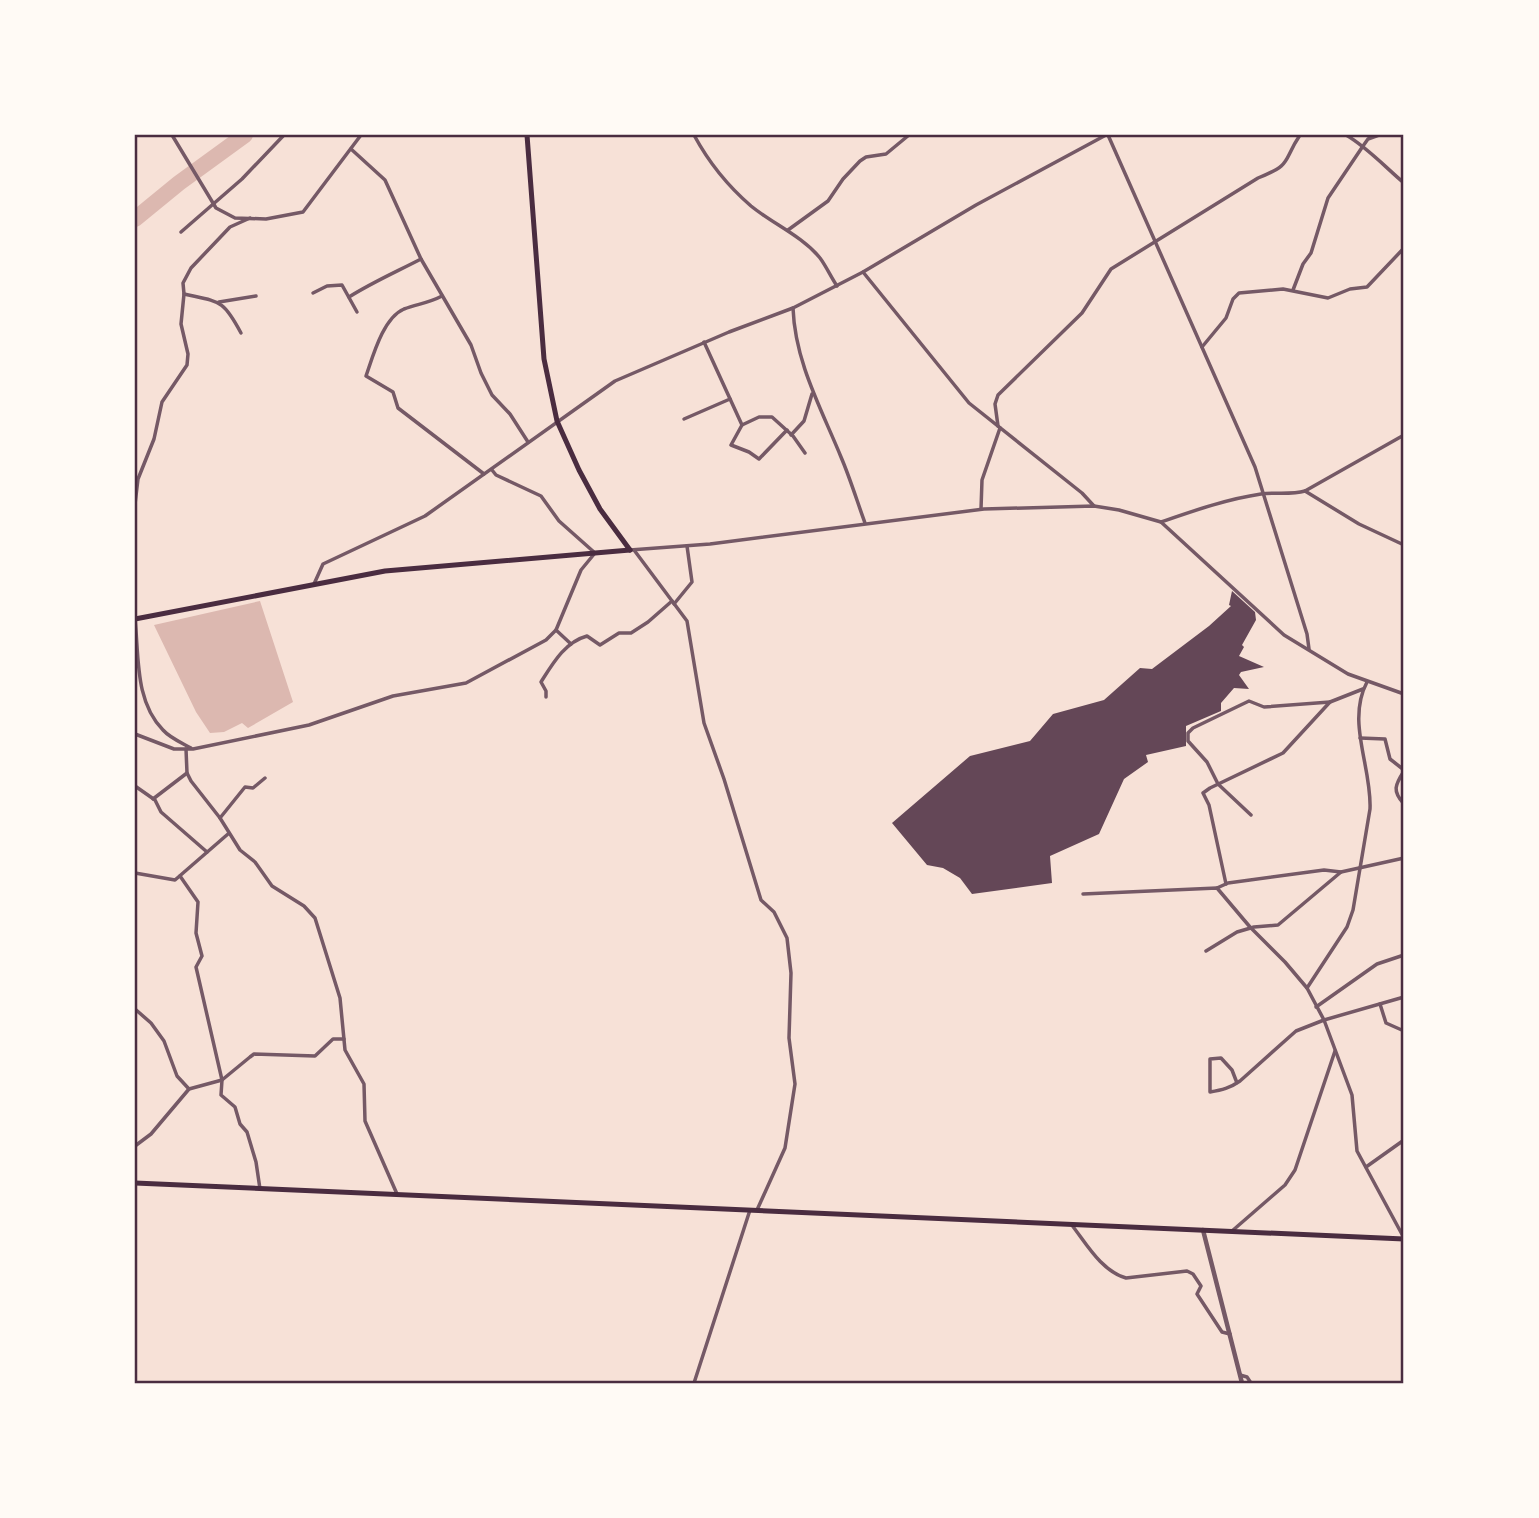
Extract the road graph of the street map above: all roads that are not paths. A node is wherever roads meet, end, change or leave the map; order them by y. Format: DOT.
graph roads {
  1 [pos="284,135"];
  2 [pos="361,135"];
  3 [pos="527,135"];
  4 [pos="694,135"];
  5 [pos="909,135"];
  6 [pos="1107,135"];
  7 [pos="1300,135"];
  8 [pos="1346,135"];
  9 [pos="1379,135"];
  10 [pos="176,136"];
  11 [pos="1363,146"];
  12 [pos="351,149"];
  13 [pos="1404,183"];
  14 [pos="213,203"];
  15 [pos="250,218"];
  16 [pos="787,230"];
  17 [pos="181,232"];
  18 [pos="1157,243"];
  19 [pos="1404,248"];
  20 [pos="421,258"];
  21 [pos="863,272"];
  22 [pos="836,286"];
  23 [pos="1293,290"];
  24 [pos="313,293"];
  25 [pos="184,294"];
  26 [pos="256,296"];
  27 [pos="442,296"];
  28 [pos="349,297"];
  29 [pos="219,302"];
  30 [pos="793,308"];
  31 [pos="357,312"];
  32 [pos="241,332"];
  33 [pos="704,342"];
  34 [pos="1202,347"];
  35 [pos="813,392"];
  36 [pos="730,399"];
  37 [pos="684,419"];
  38 [pos="557,421"];
  39 [pos="741,425"];
  40 [pos="999,427"];
  41 [pos="787,430"];
  42 [pos="791,435"];
  43 [pos="1404,435"];
  44 [pos="528,442"];
  45 [pos="805,453"];
  46 [pos="491,470"];
  47 [pos="485,474"];
  48 [pos="1305,491"];
  49 [pos="1263,494"];
  50 [pos="135,504"];
  51 [pos="1094,506"];
  52 [pos="981,509"];
  53 [pos="1161,522"];
  54 [pos="866,524"];
  55 [pos="1404,545"];
  56 [pos="687,546"];
  57 [pos="632,550"];
  58 [pos="595,553"];
  59 [pos="314,584"];
  60 [pos="673,602"];
  61 [pos="135,619"];
  62 [pos="556,630"];
  63 [pos="571,644"];
  64 [pos="1308,649"];
  65 [pos="1367,681"];
  66 [pos="1363,689"];
  67 [pos="1404,694"];
  68 [pos="546,696"];
  69 [pos="1330,702"];
  70 [pos="135,734"];
  71 [pos="1360,738"];
  72 [pos="186,749"];
  73 [pos="193,749"];
  74 [pos="1404,771"];
  75 [pos="187,773"];
  76 [pos="265,778"];
  77 [pos="1218,784"];
  78 [pos="135,786"];
  79 [pos="153,799"];
  80 [pos="1404,804"];
  81 [pos="1251,815"];
  82 [pos="220,818"];
  83 [pos="228,834"];
  84 [pos="208,852"];
  85 [pos="1404,858"];
  86 [pos="1359,868"];
  87 [pos="1341,872"];
  88 [pos="135,873"];
  89 [pos="180,876"];
  90 [pos="1226,884"];
  91 [pos="1217,888"];
  92 [pos="1083,894"];
  93 [pos="1250,927"];
  94 [pos="1206,951"];
  95 [pos="1404,956"];
  96 [pos="1307,988"];
  97 [pos="1404,997"];
  98 [pos="1379,1004"];
  99 [pos="1317,1007"];
  100 [pos="135,1009"];
  101 [pos="1324,1020"];
  102 [pos="1404,1031"];
  103 [pos="344,1039"];
  104 [pos="1336,1049"];
  105 [pos="222,1080"];
  106 [pos="1237,1083"];
  107 [pos="189,1089"];
  108 [pos="1404,1140"];
  109 [pos="135,1146"];
  110 [pos="1365,1168"];
  111 [pos="135,1183"];
  112 [pos="260,1189"];
  113 [pos="397,1195"];
  114 [pos="754,1210"];
  115 [pos="1070,1224"];
  116 [pos="1203,1230"];
  117 [pos="1231,1231"];
  118 [pos="1404,1238"];
  119 [pos="1230,1334"];
  120 [pos="1240,1375"];
  121 [pos="694,1383"];
  122 [pos="1242,1383"];
  123 [pos="1251,1383"];
  1 -- 14 [label="street"];
  2 -- 12 [label="street"];
  3 -- 38 [label="main road"];
  4 -- 16 [label="street"];
  5 -- 16 [label="street"];
  6 -- 18 [label="street"];
  6 -- 21 [label="street"];
  7 -- 18 [label="street"];
  8 -- 11 [label="street"];
  9 -- 11 [label="street"];
  10 -- 14 [label="street"];
  11 -- 13 [label="street"];
  11 -- 23 [label="street"];
  12 -- 15 [label="street"];
  12 -- 20 [label="street"];
  14 -- 15 [label="street"];
  14 -- 17 [label="street"];
  15 -- 25 [label="street"];
  16 -- 22 [label="street"];
  18 -- 34 [label="street"];
  18 -- 40 [label="street"];
  19 -- 23 [label="street"];
  20 -- 27 [label="street"];
  20 -- 28 [label="street"];
  21 -- 22 [label="street"];
  21 -- 40 [label="street"];
  22 -- 30 [label="street"];
  23 -- 34 [label="street"];
  24 -- 28 [label="street"];
  25 -- 29 [label="street"];
  25 -- 50 [label="street"];
  26 -- 29 [label="street"];
  27 -- 44 [label="street"];
  27 -- 47 [label="street"];
  28 -- 31 [label="street"];
  29 -- 32 [label="street"];
  30 -- 33 [label="street"];
  30 -- 35 [label="street"];
  33 -- 36 [label="street"];
  33 -- 38 [label="street"];
  34 -- 49 [label="street"];
  35 -- 42 [label="street"];
  35 -- 54 [label="street"];
  36 -- 37 [label="street"];
  36 -- 39 [label="street"];
  38 -- 44 [label="street"];
  38 -- 57 [label="main road"];
  39 -- 41 [label="street"];
  39 -- 41 [label="street"];
  40 -- 51 [label="street"];
  40 -- 52 [label="street"];
  41 -- 42 [label="street"];
  42 -- 45 [label="street"];
  43 -- 48 [label="street"];
  44 -- 46 [label="street"];
  46 -- 47 [label="street"];
  46 -- 58 [label="street"];
  47 -- 59 [label="street"];
  48 -- 49 [label="street"];
  48 -- 55 [label="street"];
  49 -- 53 [label="street"];
  49 -- 64 [label="street"];
  51 -- 52 [label="street"];
  51 -- 53 [label="street"];
  52 -- 54 [label="street"];
  53 -- 64 [label="street"];
  54 -- 56 [label="street"];
  56 -- 57 [label="street"];
  56 -- 60 [label="street"];
  57 -- 58 [label="main road"];
  57 -- 60 [label="street"];
  58 -- 59 [label="main road"];
  58 -- 62 [label="street"];
  59 -- 61 [label="main road"];
  60 -- 63 [label="street"];
  60 -- 114 [label="street"];
  61 -- 73 [label="street"];
  62 -- 63 [label="street"];
  62 -- 73 [label="street"];
  63 -- 68 [label="street"];
  64 -- 65 [label="street"];
  65 -- 66 [label="street"];
  65 -- 67 [label="street"];
  66 -- 69 [label="street"];
  66 -- 71 [label="street"];
  69 -- 77 [label="street"];
  69 -- 77 [label="street"];
  70 -- 72 [label="street"];
  71 -- 74 [label="street"];
  71 -- 86 [label="street"];
  72 -- 73 [label="street"];
  72 -- 75 [label="street"];
  74 -- 80 [label="street"];
  75 -- 79 [label="street"];
  75 -- 82 [label="street"];
  76 -- 82 [label="street"];
  77 -- 81 [label="street"];
  77 -- 90 [label="street"];
  78 -- 79 [label="street"];
  79 -- 84 [label="street"];
  82 -- 83 [label="street"];
  83 -- 84 [label="street"];
  83 -- 103 [label="street"];
  84 -- 89 [label="street"];
  85 -- 86 [label="street"];
  86 -- 87 [label="street"];
  86 -- 96 [label="street"];
  87 -- 90 [label="street"];
  87 -- 93 [label="street"];
  88 -- 89 [label="street"];
  89 -- 105 [label="street"];
  90 -- 91 [label="street"];
  91 -- 92 [label="street"];
  91 -- 93 [label="street"];
  93 -- 94 [label="street"];
  93 -- 96 [label="street"];
  95 -- 99 [label="street"];
  96 -- 99 [label="street"];
  97 -- 98 [label="street"];
  98 -- 101 [label="street"];
  98 -- 102 [label="street"];
  99 -- 101 [label="street"];
  100 -- 107 [label="street"];
  101 -- 104 [label="street"];
  101 -- 106 [label="street"];
  103 -- 105 [label="street"];
  103 -- 113 [label="street"];
  104 -- 110 [label="street"];
  104 -- 117 [label="street"];
  105 -- 107 [label="street"];
  105 -- 112 [label="street"];
  106 -- 106 [label="street"];
  107 -- 109 [label="street"];
  108 -- 110 [label="street"];
  110 -- 118 [label="street"];
  111 -- 112 [label="main road"];
  112 -- 113 [label="main road"];
  113 -- 114 [label="main road"];
  114 -- 115 [label="main road"];
  114 -- 121 [label="street"];
  115 -- 116 [label="main road"];
  115 -- 119 [label="street"];
  116 -- 117 [label="main road"];
  116 -- 119 [label="street"];
  117 -- 118 [label="main road"];
  119 -- 120 [label="street"];
  120 -- 122 [label="street"];
  120 -- 123 [label="street"];
}
